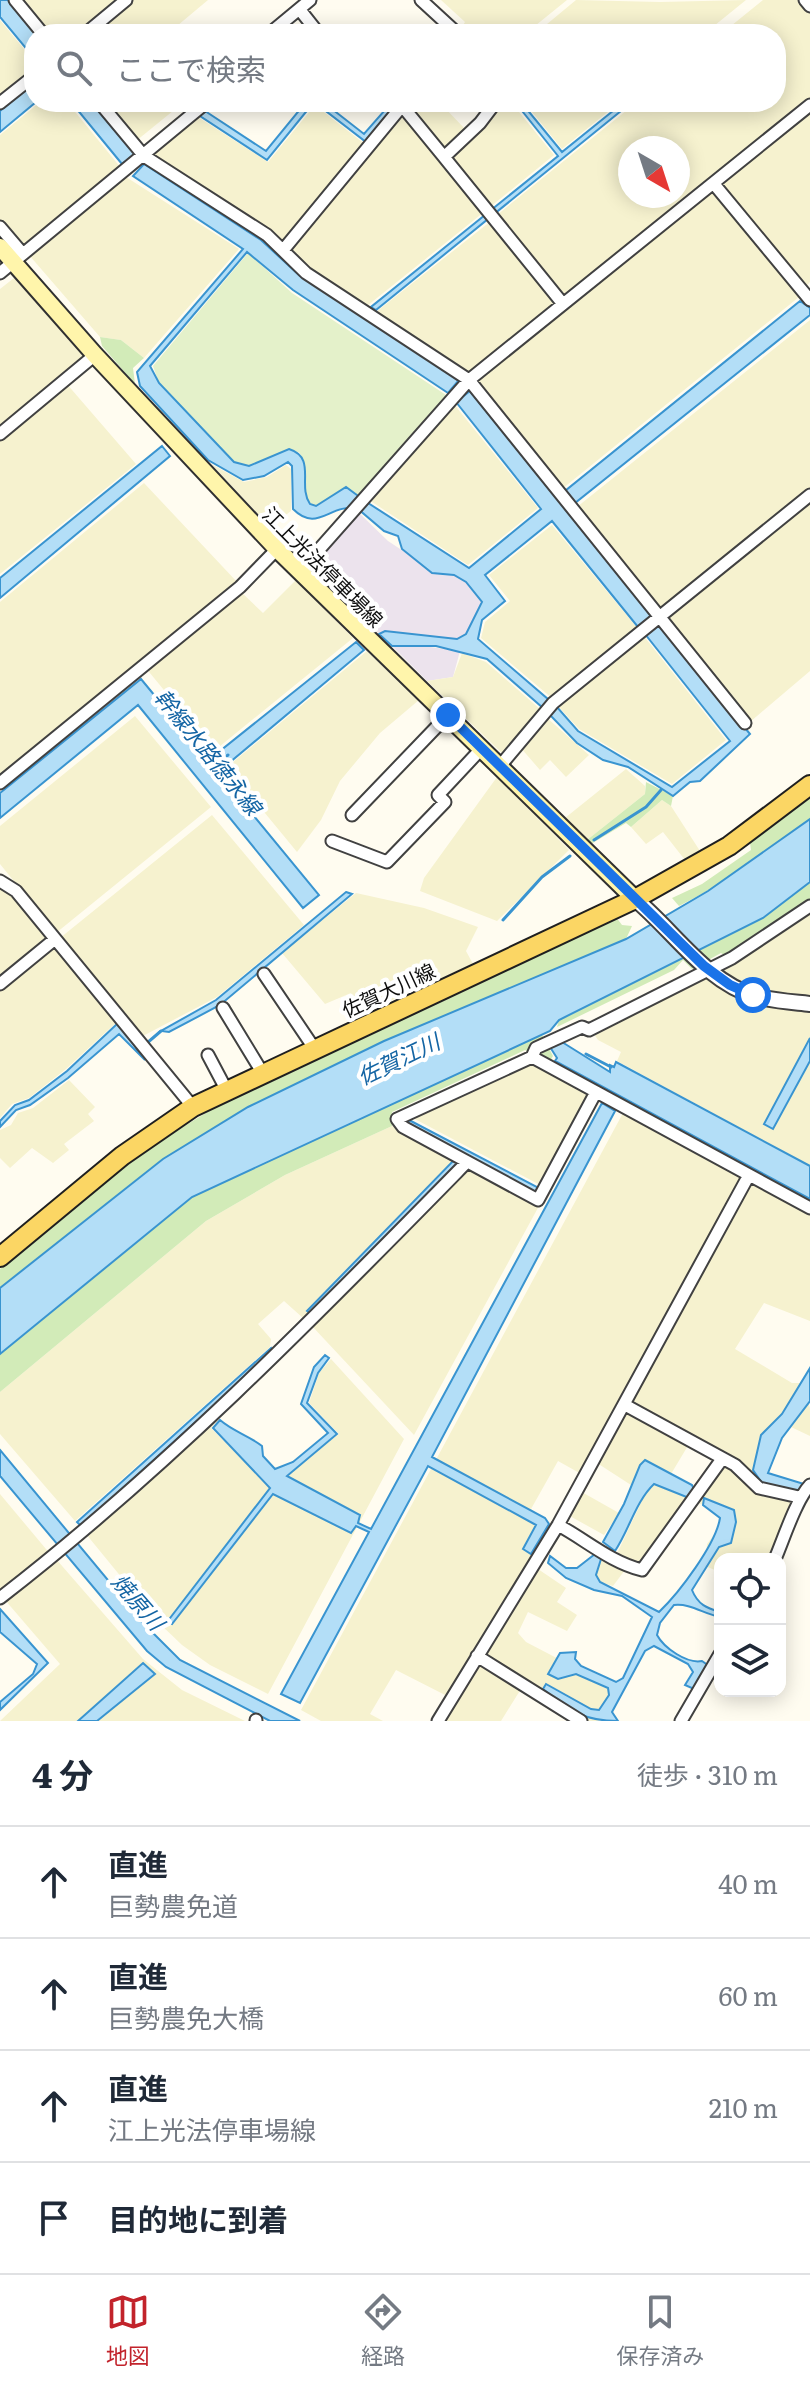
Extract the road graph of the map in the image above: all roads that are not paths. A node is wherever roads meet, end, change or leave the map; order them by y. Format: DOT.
graph roads {
  1 [pos="15,0"];
  2 [pos="126,0"];
  3 [pos="310,0"];
  4 [pos="421,0"];
  5 [pos="805,0"];
  6 [pos="810,6"];
  7 [pos="300,10"];
  8 [pos="35,24"];
  9 [pos="97,24"];
  10 [pos="282,24"];
  11 [pos="311,24"];
  12 [pos="447,24"];
  13 [pos="24,84"];
  14 [pos="0,103"];
  15 [pos="810,105"];
  16 [pos="105,112"];
  17 [pos="196,112"];
  18 [pos="394,112"];
  19 [pos="407,112"];
  20 [pos="488,112"];
  21 [pos="444,157"];
  22 [pos="137,162"];
  23 [pos="714,184"];
  24 [pos="0,227"];
  25 [pos="0,247"];
  26 [pos="284,249"];
  27 [pos="18,258"];
  28 [pos="0,273"];
  29 [pos="809,300"];
  30 [pos="563,304"];
  31 [pos="95,355"];
  32 [pos="462,388"];
  33 [pos="0,434"];
  34 [pos="810,495"];
  35 [pos="277,549"];
  36 [pos="300,571"];
  37 [pos="652,622"];
  38 [pos="448,715"];
  39 [pos="745,723"];
  40 [pos="482,748"];
  41 [pos="500,766"];
  42 [pos="0,783"];
  43 [pos="810,785"];
  44 [pos="352,815"];
  45 [pos="332,841"];
  46 [pos="0,881"];
  47 [pos="642,905"];
  48 [pos="810,906"];
  49 [pos="55,939"];
  50 [pos="707,967"];
  51 [pos="264,974"];
  52 [pos="0,984"];
  53 [pos="810,1004"];
  54 [pos="223,1008"];
  55 [pos="314,1048"];
  56 [pos="208,1055"];
  57 [pos="532,1057"];
  58 [pos="262,1072"];
  59 [pos="226,1089"];
  60 [pos="596,1092"];
  61 [pos="193,1107"];
  62 [pos="467,1162"];
  63 [pos="749,1175"];
  64 [pos="810,1208"];
  65 [pos="0,1257"];
  66 [pos="625,1405"];
  67 [pos="722,1459"];
  68 [pos="810,1485"];
  69 [pos="799,1497"];
  70 [pos="558,1525"];
  71 [pos="778,1553"];
  72 [pos="0,1598"];
  73 [pos="477,1656"];
  74 [pos="714,1664"];
  75 [pos="438,1721"];
  76 [pos="581,1721"];
  77 [pos="681,1721"];
  1 -- 8 [label="street"];
  2 -- 9 [label="street"];
  3 -- 7 [label="street"];
  4 -- 12 [label="street"];
  5 -- 6 [label="street"];
  7 -- 10 [label="street"];
  7 -- 11 [label="street"];
  13 -- 14 [label="street"];
  15 -- 23 [label="street"];
  16 -- 22 [label="street"];
  17 -- 22 [label="street"];
  18 -- 26 [label="street"];
  19 -- 21 [label="street"];
  20 -- 21 [label="street"];
  21 -- 30 [label="street"];
  22 -- 26 [label="street"];
  22 -- 27 [label="street"];
  23 -- 29 [label="street"];
  23 -- 30 [label="street"];
  24 -- 27 [label="street"];
  25 -- 27 [label="main road, 江上光法停車場線"];
  26 -- 32 [label="street"];
  27 -- 28 [label="street"];
  27 -- 31 [label="main road, 江上光法停車場線"];
  30 -- 32 [label="street"];
  31 -- 33 [label="street"];
  31 -- 35 [label="main road, 江上光法停車場線"];
  32 -- 36 [label="street"];
  32 -- 37 [label="street"];
  34 -- 37 [label="street"];
  35 -- 36 [label="main road, 江上光法停車場線"];
  35 -- 42 [label="street"];
  36 -- 38 [label="main road, 江上光法停車場線"];
  37 -- 39 [label="street"];
  37 -- 41 [label="street"];
  38 -- 40 [label="main road, 江上光法停車場線"];
  38 -- 44 [label="street"];
  40 -- 41 [label="main road, 江上光法停車場線"];
  40 -- 45 [label="street"];
  41 -- 47 [label="main road, 江上光法停車場線"];
  43 -- 47 [label="main road, 佐賀大川線"];
  46 -- 49 [label="street"];
  47 -- 50 [label="street"];
  47 -- 55 [label="main road, 佐賀大川線"];
  48 -- 50 [label="street"];
  49 -- 52 [label="street"];
  49 -- 61 [label="street"];
  50 -- 53 [label="street"];
  50 -- 57 [label="street"];
  51 -- 55 [label="street"];
  54 -- 58 [label="street"];
  55 -- 58 [label="main road, 佐賀大川線"];
  56 -- 59 [label="street"];
  57 -- 60 [label="street"];
  57 -- 62 [label="street"];
  58 -- 59 [label="main road, 佐賀大川線"];
  59 -- 61 [label="main road, 佐賀大川線"];
  60 -- 62 [label="street"];
  60 -- 63 [label="street"];
  61 -- 65 [label="main road, 佐賀大川線"];
  62 -- 72 [label="street"];
  63 -- 64 [label="street"];
  63 -- 66 [label="street"];
  66 -- 67 [label="street"];
  66 -- 70 [label="street"];
  67 -- 69 [label="street"];
  67 -- 70 [label="street"];
  68 -- 69 [label="street"];
  69 -- 71 [label="street"];
  70 -- 73 [label="street"];
  73 -- 75 [label="street"];
  73 -- 76 [label="street"];
  74 -- 77 [label="street"];
}
